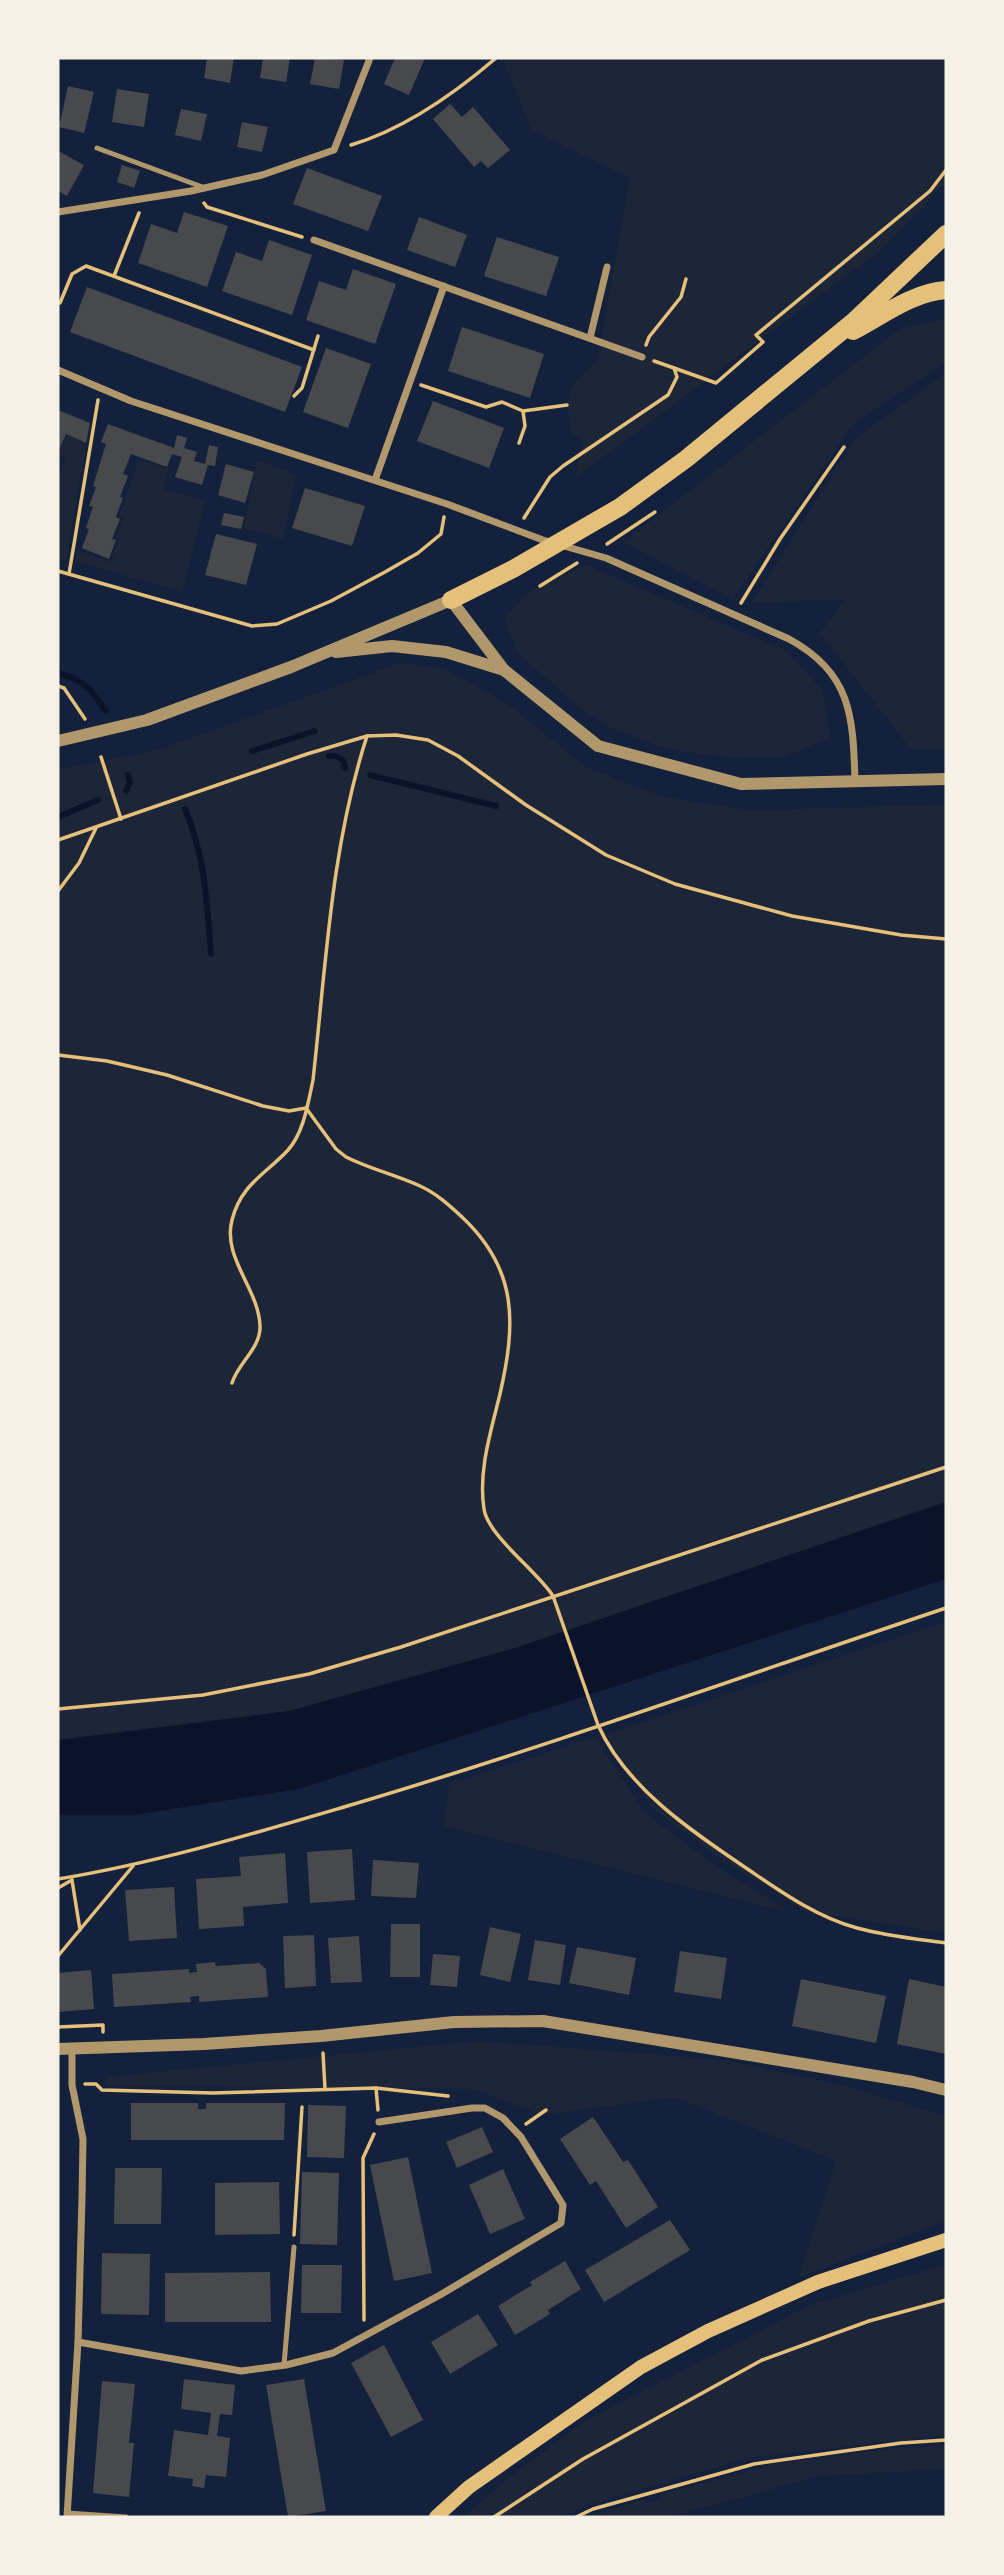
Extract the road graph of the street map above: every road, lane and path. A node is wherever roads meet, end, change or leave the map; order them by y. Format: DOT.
graph roads {
  1 [pos="370,58"];
  2 [pos="496,58"];
  3 [pos="97,148"];
  4 [pos="334,150"];
  5 [pos="946,170"];
  6 [pos="205,188"];
  7 [pos="191,191"];
  8 [pos="145,198"];
  9 [pos="58,212"];
  10 [pos="946,234"];
  11 [pos="314,240"];
  12 [pos="607,267"];
  13 [pos="114,276"];
  14 [pos="686,279"];
  15 [pos="444,286"];
  16 [pos="946,290"];
  17 [pos="60,303"];
  18 [pos="318,336"];
  19 [pos="590,338"];
  20 [pos="822,348"];
  21 [pos="314,350"];
  22 [pos="642,357"];
  23 [pos="674,368"];
  24 [pos="58,370"];
  25 [pos="410,381"];
  26 [pos="100,388"];
  27 [pos="294,396"];
  28 [pos="567,405"];
  29 [pos="523,411"];
  30 [pos="519,443"];
  31 [pos="844,447"];
  32 [pos="375,481"];
  33 [pos="447,504"];
  34 [pos="655,512"];
  35 [pos="516,530"];
  36 [pos="592,554"];
  37 [pos="58,571"];
  38 [pos="69,574"];
  39 [pos="540,586"];
  40 [pos="451,600"];
  41 [pos="735,615"];
  42 [pos="324,653"];
  43 [pos="504,670"];
  44 [pos="58,686"];
  45 [pos="86,720"];
  46 [pos="367,736"];
  47 [pos="58,741"];
  48 [pos="101,757"];
  49 [pos="946,779"];
  50 [pos="855,780"];
  51 [pos="121,819"];
  52 [pos="96,828"];
  53 [pos="58,841"];
  54 [pos="58,891"];
  55 [pos="946,939"];
  56 [pos="58,1055"];
  57 [pos="306,1108"];
  58 [pos="232,1383"];
  59 [pos="946,1467"];
  60 [pos="553,1596"];
  61 [pos="946,1608"];
  62 [pos="58,1709"];
  63 [pos="598,1725"];
  64 [pos="133,1866"];
  65 [pos="80,1875"];
  66 [pos="58,1879"];
  67 [pos="72,1880"];
  68 [pos="58,1888"];
  69 [pos="80,1930"];
  70 [pos="946,1943"];
  71 [pos="58,1956"];
  72 [pos="58,2049"];
  73 [pos="72,2049"];
  74 [pos="323,2057"];
  75 [pos="72,2085"];
  76 [pos="376,2088"];
  77 [pos="325,2089"];
  78 [pos="946,2090"];
  79 [pos="448,2096"];
  80 [pos="302,2107"];
  81 [pos="546,2110"];
  82 [pos="519,2114"];
  83 [pos="379,2122"];
  84 [pos="946,2240"];
  85 [pos="294,2247"];
  86 [pos="946,2300"];
  87 [pos="364,2336"];
  88 [pos="78,2342"];
  89 [pos="284,2365"];
  90 [pos="946,2440"];
  91 [pos="58,2500"];
  92 [pos="67,2500"];
  93 [pos="67,2515"];
  94 [pos="126,2517"];
  95 [pos="436,2517"];
  96 [pos="494,2517"];
  97 [pos="576,2517"];
  1 -- 4 [label="street"];
  2 -- 4 [label="path"];
  3 -- 6 [label="lane"];
  4 -- 6 [label="street"];
  5 -- 23 [label="path"];
  6 -- 7 [label="street"];
  7 -- 8 [label="street"];
  7 -- 11 [label="path"];
  8 -- 9 [label="street"];
  8 -- 13 [label="path"];
  10 -- 20 [label="highway"];
  11 -- 15 [label="street"];
  12 -- 19 [label="street"];
  13 -- 17 [label="path"];
  13 -- 21 [label="path"];
  14 -- 22 [label="path"];
  15 -- 19 [label="street"];
  15 -- 25 [label="street"];
  16 -- 20 [label="highway"];
  18 -- 21 [label="path"];
  19 -- 22 [label="street"];
  20 -- 40 [label="highway"];
  21 -- 27 [label="path"];
  22 -- 23 [label="path"];
  23 -- 35 [label="path"];
  24 -- 26 [label="street"];
  25 -- 29 [label="path"];
  25 -- 32 [label="street"];
  26 -- 32 [label="street"];
  26 -- 38 [label="path"];
  28 -- 29 [label="path"];
  29 -- 30 [label="path"];
  31 -- 41 [label="path"];
  32 -- 33 [label="street"];
  33 -- 35 [label="street"];
  33 -- 38 [label="path"];
  34 -- 36 [label="path"];
  35 -- 36 [label="street"];
  36 -- 39 [label="path"];
  36 -- 41 [label="street"];
  37 -- 38 [label="path"];
  40 -- 42 [label="street"];
  40 -- 43 [label="street"];
  41 -- 50 [label="street"];
  42 -- 43 [label="street"];
  42 -- 47 [label="street"];
  43 -- 50 [label="street"];
  44 -- 45 [label="path"];
  46 -- 51 [label="path"];
  46 -- 55 [label="path"];
  46 -- 57 [label="path"];
  48 -- 51 [label="path"];
  49 -- 50 [label="street"];
  51 -- 52 [label="path"];
  52 -- 53 [label="path"];
  52 -- 54 [label="path"];
  56 -- 57 [label="path"];
  57 -- 58 [label="path"];
  57 -- 60 [label="path"];
  59 -- 60 [label="path"];
  60 -- 62 [label="path"];
  60 -- 63 [label="path"];
  61 -- 63 [label="path"];
  63 -- 64 [label="path"];
  63 -- 70 [label="path"];
  64 -- 65 [label="path"];
  64 -- 69 [label="path"];
  65 -- 66 [label="path"];
  65 -- 67 [label="path"];
  67 -- 68 [label="path"];
  67 -- 69 [label="path"];
  69 -- 71 [label="path"];
  72 -- 73 [label="street"];
  73 -- 75 [label="street"];
  73 -- 78 [label="street"];
  74 -- 77 [label="path"];
  75 -- 77 [label="path"];
  75 -- 88 [label="street"];
  76 -- 77 [label="path"];
  76 -- 79 [label="path"];
  76 -- 83 [label="path"];
  80 -- 85 [label="path"];
  81 -- 82 [label="path"];
  83 -- 87 [label="path"];
  83 -- 87 [label="street"];
  84 -- 95 [label="main road"];
  85 -- 89 [label="lane"];
  86 -- 96 [label="path"];
  87 -- 89 [label="street"];
  88 -- 89 [label="street"];
  88 -- 92 [label="street"];
  90 -- 97 [label="path"];
  91 -- 92 [label="street"];
  92 -- 93 [label="street"];
  93 -- 94 [label="lane"];
}
